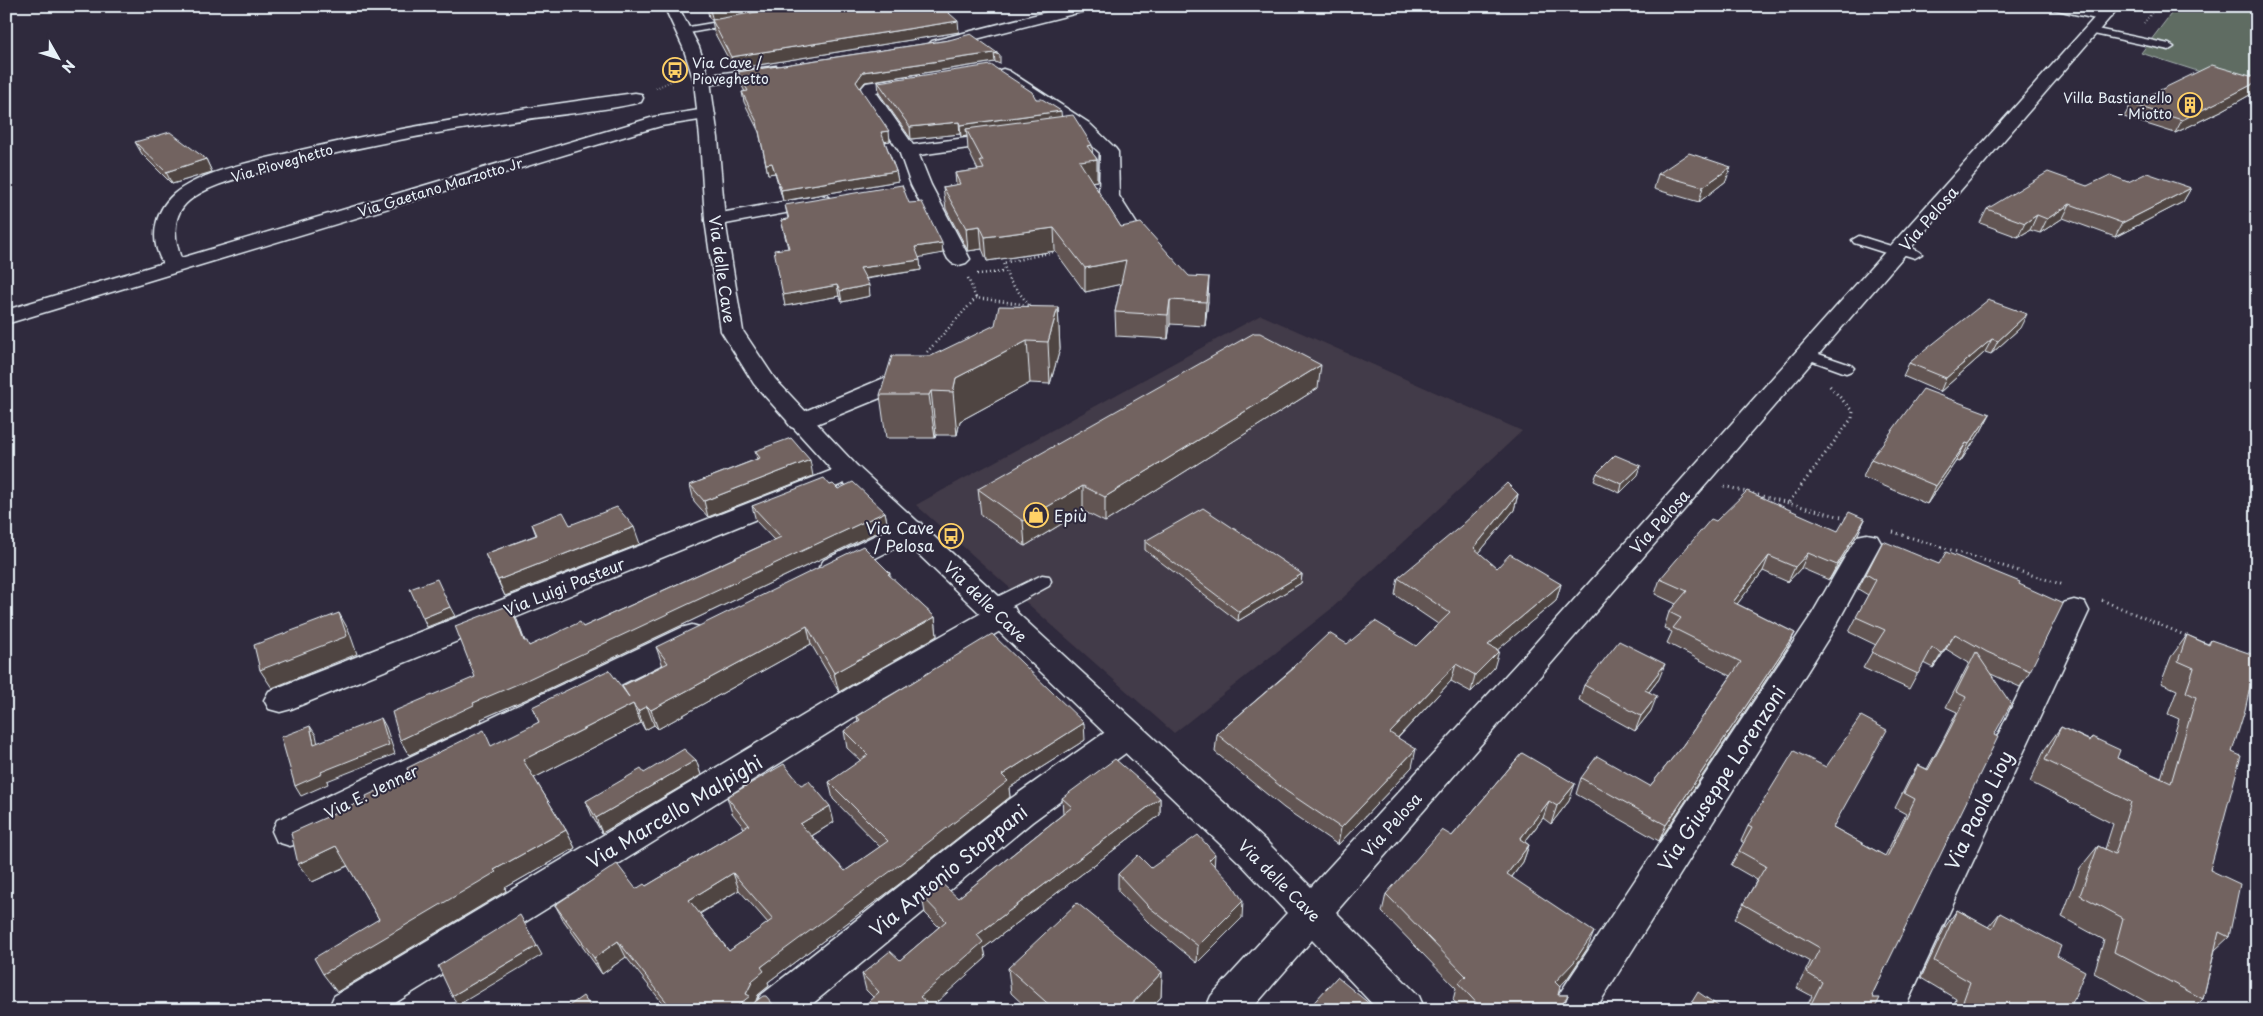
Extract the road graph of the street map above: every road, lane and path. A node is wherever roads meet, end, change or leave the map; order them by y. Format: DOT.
graph roads {
  1 [pos="671,6"];
  2 [pos="1088,6"];
  3 [pos="2058,6"];
  4 [pos="2103,18"];
  5 [pos="749,20"];
  6 [pos="683,31"];
  7 [pos="2169,46"];
  8 [pos="923,47"];
  9 [pos="790,68"];
  10 [pos="992,69"];
  11 [pos="701,75"];
  12 [pos="927,78"];
  13 [pos="635,98"];
  14 [pos="706,114"];
  15 [pos="1083,128"];
  16 [pos="1054,131"];
  17 [pos="1024,135"];
  18 [pos="908,151"];
  19 [pos="922,185"];
  20 [pos="902,188"];
  21 [pos="844,198"];
  22 [pos="715,220"];
  23 [pos="1132,232"];
  24 [pos="1859,240"];
  25 [pos="1062,250"];
  26 [pos="1904,252"];
  27 [pos="176,267"];
  28 [pos="963,267"];
  29 [pos="976,298"];
  30 [pos="6,317"];
  31 [pos="1816,358"];
  32 [pos="928,360"];
  33 [pos="1846,368"];
  34 [pos="800,422"];
  35 [pos="848,472"];
  36 [pos="1697,478"];
  37 [pos="1789,502"];
  38 [pos="911,529"];
  39 [pos="1870,532"];
  40 [pos="810,578"];
  41 [pos="1042,581"];
  42 [pos="2081,599"];
  43 [pos="998,611"];
  44 [pos="721,622"];
  45 [pos="2190,638"];
  46 [pos="280,700"];
  47 [pos="1126,735"];
  48 [pos="290,831"];
  49 [pos="1312,911"];
  50 [pos="348,1010"];
  51 [pos="774,1010"];
  52 [pos="1225,1010"];
  53 [pos="1405,1010"];
  54 [pos="1572,1010"];
  55 [pos="1883,1010"];
  1 -- 6 [label="street, Via delle Cave"];
  2 -- 8 [label="street"];
  3 -- 4 [label="street"];
  4 -- 7 [label="lane"];
  4 -- 26 [label="street, Via Pelosa"];
  5 -- 6 [label="lane"];
  6 -- 11 [label="street, Via delle Cave"];
  9 -- 11 [label="street"];
  10 -- 15 [label="street"];
  11 -- 13 [label="path"];
  11 -- 14 [label="street, Via delle Cave"];
  12 -- 18 [label="street"];
  13 -- 27 [label="street, Via Pioveghetto"];
  14 -- 22 [label="street, Via delle Cave"];
  14 -- 27 [label="street, Via Gaetano Marzotto Jr"];
  15 -- 16 [label="street"];
  15 -- 23 [label="street"];
  17 -- 18 [label="street"];
  18 -- 19 [label="street"];
  19 -- 20 [label="street"];
  19 -- 28 [label="street"];
  21 -- 22 [label="street"];
  22 -- 34 [label="street, Via delle Cave"];
  24 -- 26 [label="lane"];
  25 -- 29 [label="path"];
  26 -- 31 [label="street, Via Pelosa"];
  27 -- 30 [label="street"];
  28 -- 29 [label="path"];
  29 -- 32 [label="path"];
  31 -- 33 [label="lane"];
  31 -- 36 [label="street, Via Pelosa"];
  31 -- 37 [label="path"];
  32 -- 34 [label="street"];
  34 -- 35 [label="street, Via delle Cave"];
  35 -- 38 [label="street, Via delle Cave"];
  35 -- 46 [label="street, Via Luigi Pasteur"];
  36 -- 37 [label="path"];
  36 -- 49 [label="street, Via Pelosa"];
  37 -- 39 [label="path"];
  38 -- 40 [label="street"];
  38 -- 43 [label="street, Via delle Cave"];
  39 -- 42 [label="path"];
  39 -- 54 [label="street, Via Giuseppe Lorenzoni"];
  41 -- 43 [label="lane"];
  42 -- 45 [label="path"];
  42 -- 55 [label="street, Via Paolo Lioy"];
  43 -- 47 [label="street, Via delle Cave"];
  43 -- 50 [label="street, Via Marcello Malpighi"];
  44 -- 48 [label="street, Via E. Jenner"];
  47 -- 49 [label="street, Via delle Cave"];
  47 -- 51 [label="street, Via Antonio Stoppani"];
  49 -- 52 [label="street, Via Pelosa"];
  49 -- 53 [label="street, Via delle Cave"];
}
